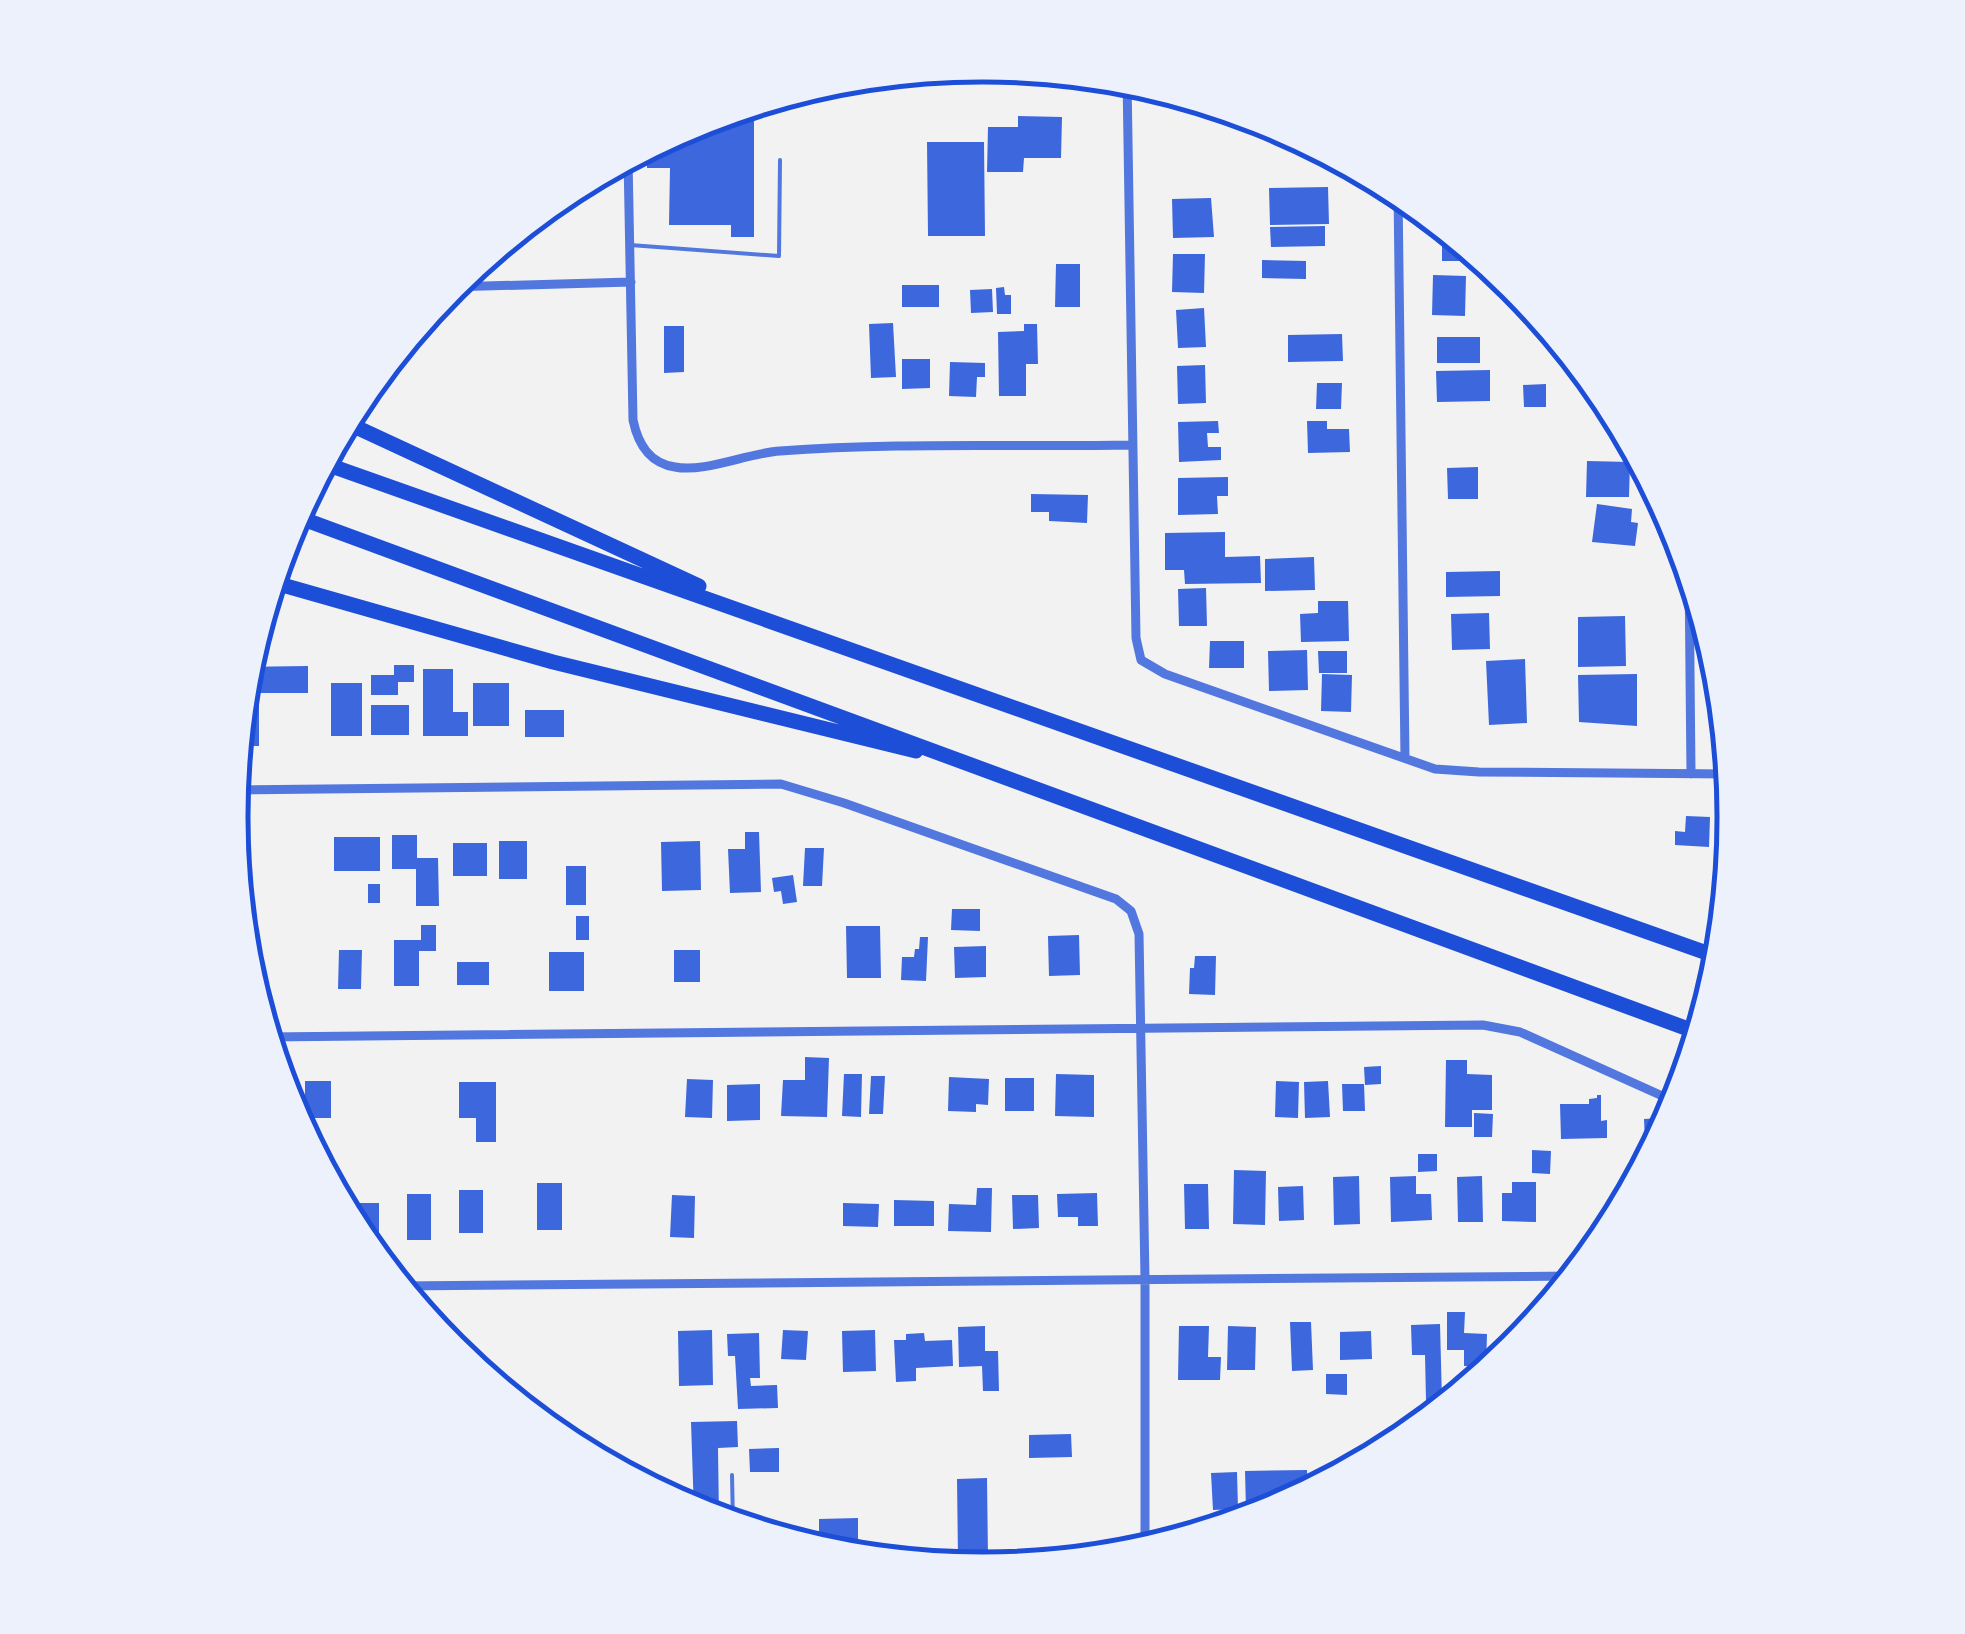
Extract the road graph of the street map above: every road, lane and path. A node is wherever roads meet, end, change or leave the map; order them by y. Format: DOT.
graph roads {
  1 [pos="1127,97"];
  2 [pos="780,160"];
  3 [pos="628,174"];
  4 [pos="1398,211"];
  5 [pos="630,245"];
  6 [pos="631,282"];
  7 [pos="476,285"];
  8 [pos="359,429"];
  9 [pos="1131,445"];
  10 [pos="337,468"];
  11 [pos="311,522"];
  12 [pos="286,586"];
  13 [pos="1689,619"];
  14 [pos="780,624"];
  15 [pos="1404,758"];
  16 [pos="989,770"];
  17 [pos="1691,774"];
  18 [pos="1715,774"];
  19 [pos="249,790"];
  20 [pos="1704,952"];
  21 [pos="1141,1027"];
  22 [pos="1686,1028"];
  23 [pos="282,1037"];
  24 [pos="1662,1096"];
  25 [pos="1555,1276"];
  26 [pos="1145,1279"];
  27 [pos="418,1286"];
  28 [pos="732,1475"];
  29 [pos="733,1508"];
  30 [pos="1145,1533"];
  1 -- 9 [label="street"];
  2 -- 5 [label="lane"];
  3 -- 5 [label="street"];
  4 -- 15 [label="street"];
  5 -- 6 [label="street"];
  6 -- 7 [label="street"];
  6 -- 9 [label="street"];
  8 -- 14 [label="highway"];
  9 -- 15 [label="street"];
  10 -- 14 [label="highway"];
  11 -- 16 [label="highway"];
  12 -- 16 [label="highway"];
  13 -- 17 [label="street"];
  14 -- 20 [label="highway"];
  15 -- 17 [label="street"];
  16 -- 22 [label="highway"];
  17 -- 18 [label="street"];
  19 -- 21 [label="street"];
  21 -- 23 [label="street"];
  21 -- 24 [label="street"];
  21 -- 26 [label="street"];
  25 -- 26 [label="street"];
  26 -- 27 [label="street"];
  26 -- 30 [label="street"];
  28 -- 29 [label="lane"];
}
